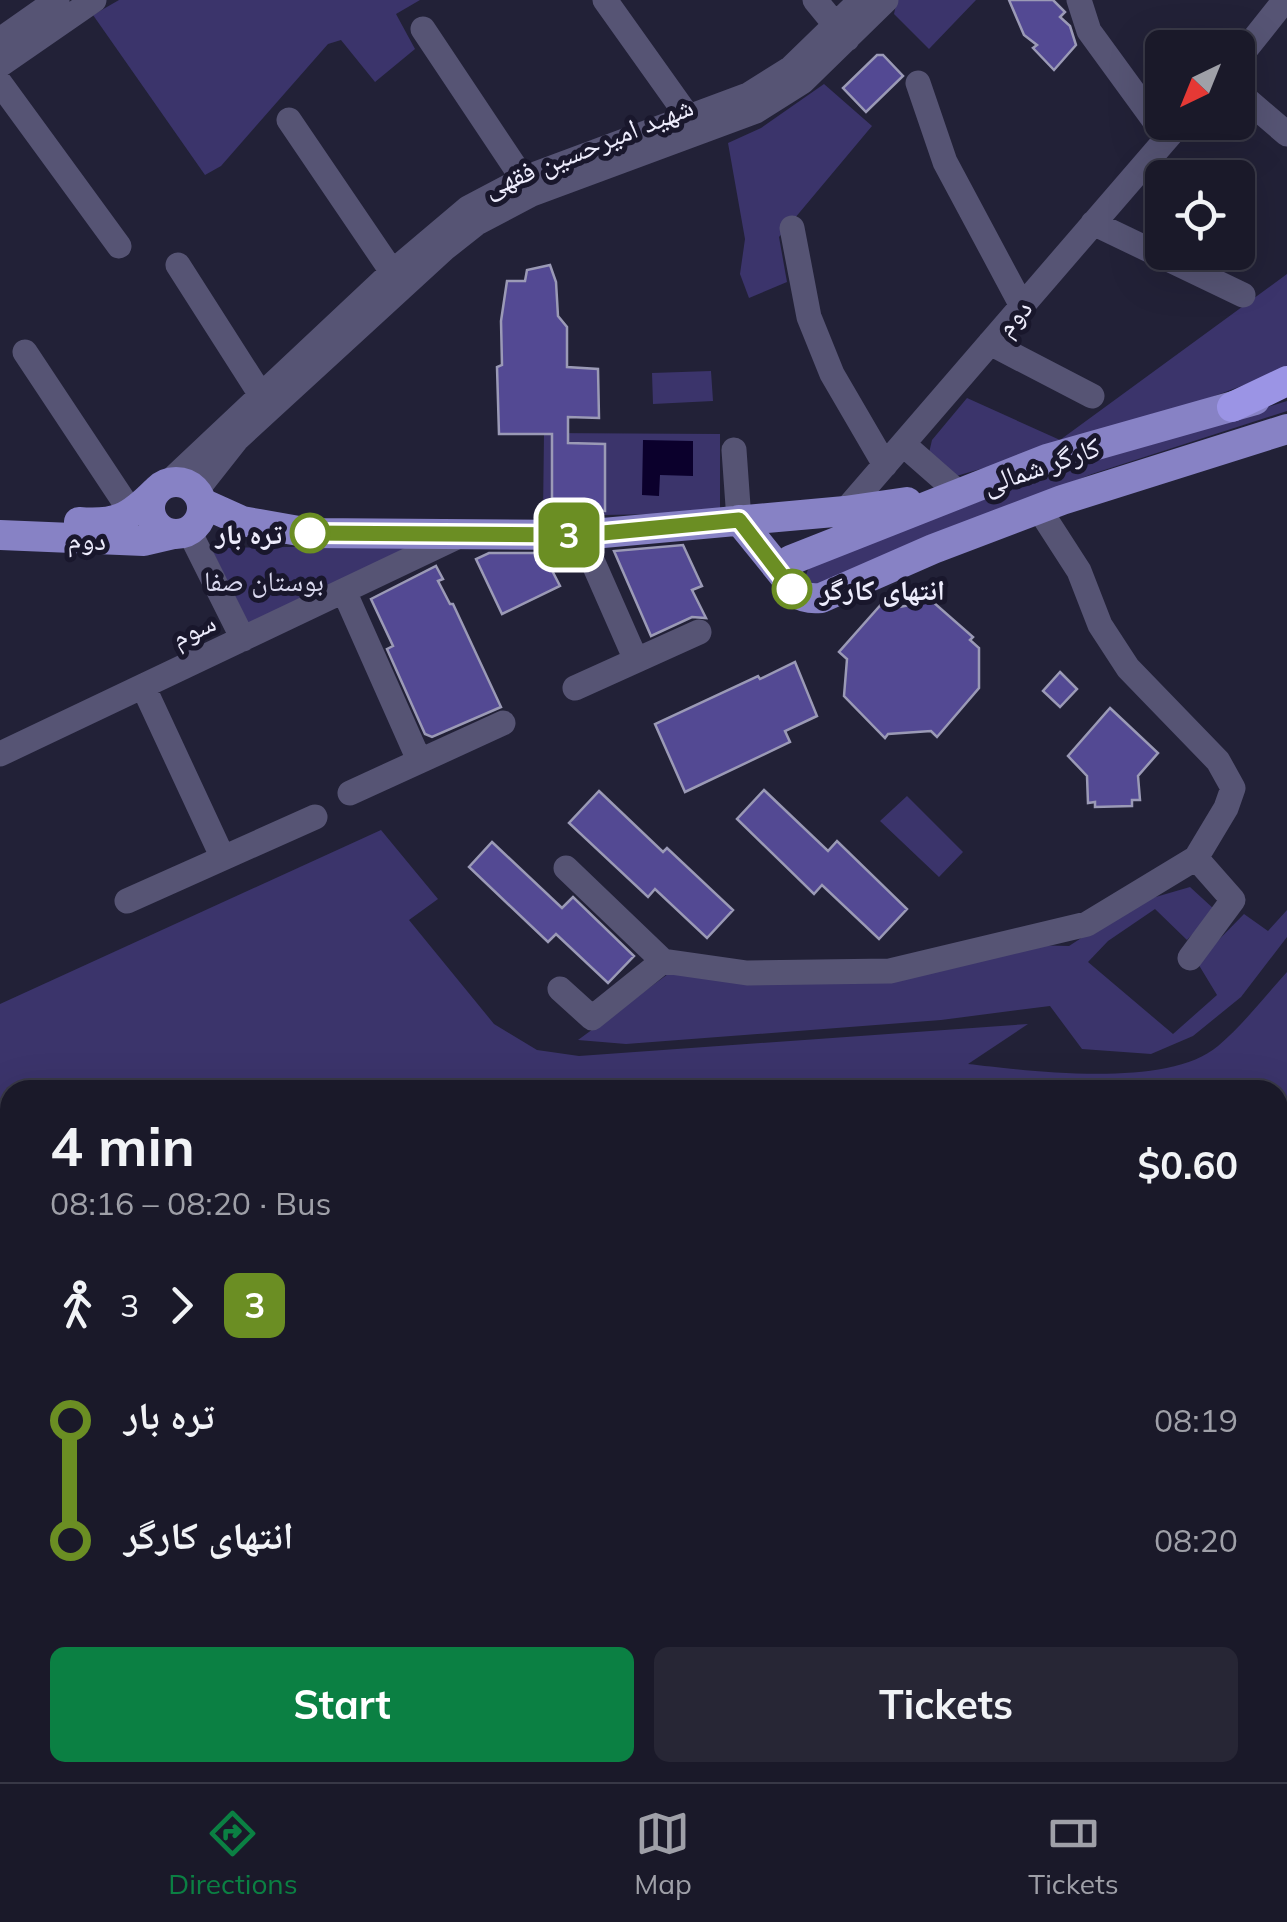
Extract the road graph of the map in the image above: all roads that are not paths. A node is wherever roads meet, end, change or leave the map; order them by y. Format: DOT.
graph roads {
  1 [pos="56,0"];
  2 [pos="94,0"];
  3 [pos="605,0"];
  4 [pos="815,0"];
  5 [pos="861,0"];
  6 [pos="886,0"];
  7 [pos="1079,0"];
  8 [pos="1286,0"];
  9 [pos="424,29"];
  10 [pos="841,33"];
  11 [pos="1255,38"];
  12 [pos="0,40"];
  13 [pos="0,65"];
  14 [pos="0,83"];
  15 [pos="918,83"];
  16 [pos="1145,96"];
  17 [pos="1255,107"];
  18 [pos="289,120"];
  19 [pos="692,126"];
  20 [pos="1287,134"];
  21 [pos="1165,140"];
  22 [pos="529,186"];
  23 [pos="1094,223"];
  24 [pos="792,228"];
  25 [pos="119,246"];
  26 [pos="178,265"];
  27 [pos="396,280"];
  28 [pos="1243,296"];
  29 [pos="1022,306"];
  30 [pos="990,343"];
  31 [pos="25,352"];
  32 [pos="1287,381"];
  33 [pos="1287,390"];
  34 [pos="1092,396"];
  35 [pos="267,401"];
  36 [pos="1232,407"];
  37 [pos="1287,429"];
  38 [pos="903,444"];
  39 [pos="734,450"];
  40 [pos="884,465"];
  41 [pos="180,492"];
  42 [pos="960,494"];
  43 [pos="1039,509"];
  44 [pos="845,511"];
  45 [pos="132,515"];
  46 [pos="0,516"];
  47 [pos="739,520"];
  48 [pos="181,533"];
  49 [pos="310,533"];
  50 [pos="465,533"];
  51 [pos="0,535"];
  52 [pos="582,535"];
  53 [pos="793,566"];
  54 [pos="344,591"];
  55 [pos="699,632"];
  56 [pos="243,639"];
  57 [pos="636,660"];
  58 [pos="143,686"];
  59 [pos="575,688"];
  60 [pos="502,723"];
  61 [pos="0,754"];
  62 [pos="419,760"];
  63 [pos="350,793"];
  64 [pos="315,817"];
  65 [pos="222,856"];
  66 [pos="1196,858"];
  67 [pos="566,868"];
  68 [pos="127,901"];
  69 [pos="1190,958"];
  70 [pos="663,961"];
  71 [pos="560,990"];
  1 -- 12 [label="street"];
  2 -- 13 [label="street"];
  3 -- 19 [label="street"];
  4 -- 10 [label="street"];
  5 -- 10 [label="street, شهید امیرحسین فقهی"];
  6 -- 10 [label="street, شهید امیرحسین فقهی"];
  7 -- 16 [label="street"];
  8 -- 11 [label="street"];
  9 -- 22 [label="street"];
  10 -- 19 [label="street, شهید امیرحسین فقهی"];
  14 -- 25 [label="street"];
  15 -- 29 [label="street"];
  17 -- 20 [label="street"];
  18 -- 27 [label="street"];
  19 -- 22 [label="street, شهید امیرحسین فقهی"];
  21 -- 23 [label="street, دوم"];
  22 -- 27 [label="street, شهید امیرحسین فقهی"];
  23 -- 28 [label="street"];
  23 -- 29 [label="street, دوم"];
  24 -- 40 [label="street"];
  26 -- 35 [label="street"];
  27 -- 35 [label="street, شهید امیرحسین فقهی"];
  29 -- 30 [label="street, دوم"];
  30 -- 34 [label="street"];
  30 -- 38 [label="street, دوم"];
  31 -- 45 [label="street"];
  32 -- 36 [label="highway"];
  33 -- 36 [label="main road, کارگر شمالی"];
  35 -- 41 [label="street, شهید امیرحسین فقهی"];
  36 -- 42 [label="main road, کارگر شمالی"];
  37 -- 43 [label="main road, کارگر شمالی"];
  38 -- 40 [label="street, دوم"];
  38 -- 42 [label="street"];
  39 -- 47 [label="street"];
  40 -- 44 [label="street, دوم"];
  41 -- 45 [label="main road, دوم"];
  41 -- 48 [label="main road"];
  41 -- 48 [label="main road"];
  41 -- 49 [label="main road, دوم"];
  42 -- 44 [label="main road, دوم"];
  42 -- 53 [label="main road, کارگر شمالی"];
  43 -- 53 [label="main road, کارگر شمالی"];
  43 -- 66 [label="street"];
  44 -- 47 [label="main road, دوم"];
  45 -- 46 [label="main road, دوم"];
  47 -- 52 [label="main road, دوم"];
  47 -- 53 [label="main road"];
  48 -- 49 [label="main road, دوم"];
  48 -- 51 [label="main road, دوم"];
  48 -- 56 [label="street"];
  49 -- 50 [label="main road, دوم"];
  50 -- 52 [label="main road, دوم"];
  50 -- 54 [label="street, سوم"];
  52 -- 57 [label="street"];
  54 -- 56 [label="street, سوم"];
  54 -- 62 [label="street"];
  55 -- 57 [label="street"];
  56 -- 58 [label="street, سوم"];
  57 -- 59 [label="street"];
  58 -- 61 [label="street, سوم"];
  58 -- 65 [label="street"];
  60 -- 62 [label="street"];
  62 -- 63 [label="street"];
  64 -- 65 [label="street"];
  65 -- 68 [label="street"];
  66 -- 69 [label="street"];
  66 -- 70 [label="street"];
  67 -- 70 [label="street"];
  70 -- 71 [label="street"];
}
